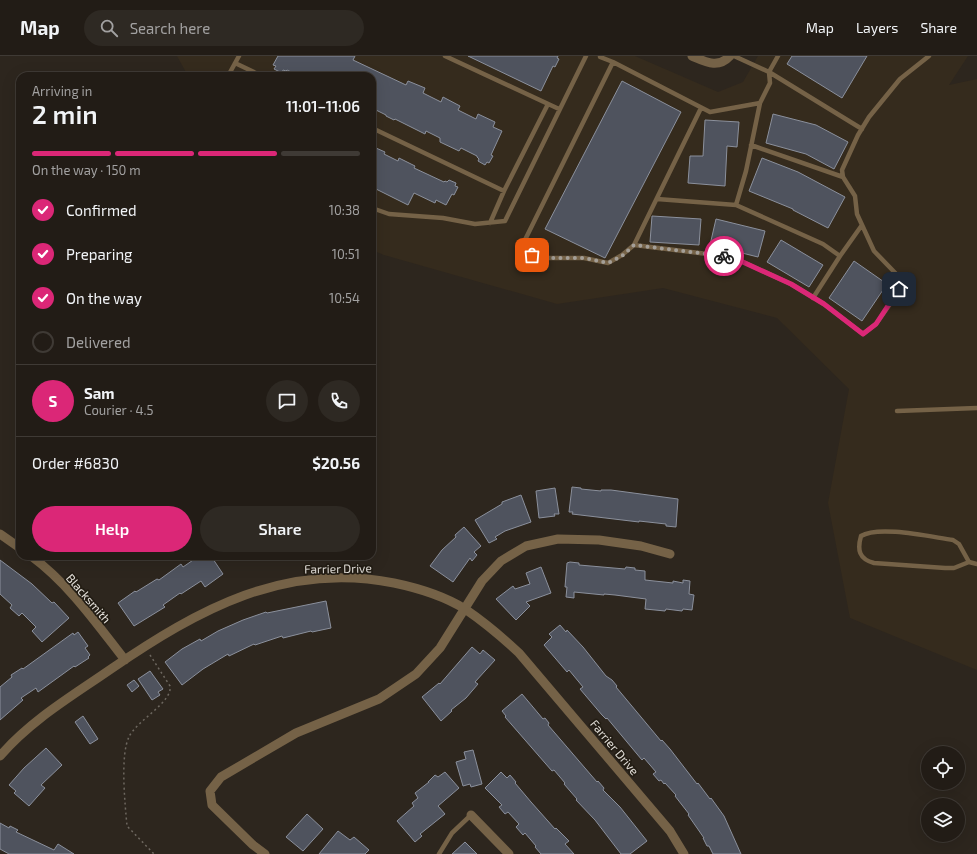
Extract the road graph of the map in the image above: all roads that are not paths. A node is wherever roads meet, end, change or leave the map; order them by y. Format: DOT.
graph roads {
  1 [pos="239,56"];
  2 [pos="445,56"];
  3 [pos="586,56"];
  4 [pos="599,56"];
  5 [pos="692,56"];
  6 [pos="730,56"];
  7 [pos="734,56"];
  8 [pos="778,56"];
  9 [pos="929,56"];
  10 [pos="613,62"];
  11 [pos="236,63"];
  12 [pos="230,72"];
  13 [pos="254,72"];
  14 [pos="769,72"];
  15 [pos="760,103"];
  16 [pos="548,104"];
  17 [pos="701,108"];
  18 [pos="559,110"];
  19 [pos="862,129"];
  20 [pos="376,130"];
  21 [pos="751,145"];
  22 [pos="843,177"];
  23 [pos="504,191"];
  24 [pos="657,199"];
  25 [pos="736,205"];
  26 [pos="376,209"];
  27 [pos="490,223"];
  28 [pos="862,225"];
  29 [pos="634,245"];
  30 [pos="840,256"];
  31 [pos="813,298"];
  32 [pos="977,408"];
  33 [pos="897,411"];
  34 [pos="0,534"];
  35 [pos="16,545"];
  36 [pos="670,554"];
  37 [pos="36,560"];
  38 [pos="969,562"];
  39 [pos="977,564"];
  40 [pos="464,609"];
  41 [pos="125,660"];
  42 [pos="0,756"];
  43 [pos="471,815"];
  44 [pos="265,854"];
  45 [pos="438,854"];
  46 [pos="509,854"];
  47 [pos="684,854"];
  1 -- 11 [label="lane"];
  2 -- 16 [label="lane"];
  3 -- 18 [label="lane"];
  4 -- 10 [label="lane"];
  5 -- 6 [label="street"];
  7 -- 14 [label="lane"];
  8 -- 14 [label="lane"];
  9 -- 19 [label="lane"];
  10 -- 17 [label="lane"];
  10 -- 29 [label="lane"];
  11 -- 12 [label="lane"];
  11 -- 13 [label="lane"];
  14 -- 15 [label="lane"];
  14 -- 19 [label="lane"];
  15 -- 17 [label="lane"];
  15 -- 21 [label="lane"];
  16 -- 18 [label="lane"];
  16 -- 23 [label="lane"];
  17 -- 24 [label="lane"];
  18 -- 27 [label="lane"];
  19 -- 22 [label="lane"];
  20 -- 23 [label="lane"];
  21 -- 22 [label="lane"];
  21 -- 25 [label="lane"];
  22 -- 28 [label="lane"];
  23 -- 27 [label="lane"];
  24 -- 25 [label="lane"];
  24 -- 29 [label="lane"];
  25 -- 30 [label="lane"];
  26 -- 27 [label="lane"];
  28 -- 30 [label="lane"];
  28 -- 31 [label="lane"];
  29 -- 31 [label="lane"];
  30 -- 31 [label="lane"];
  32 -- 33 [label="lane"];
  34 -- 35 [label="street"];
  36 -- 40 [label="street"];
  37 -- 41 [label="street, Blacksmith"];
  38 -- 38 [label="lane"];
  38 -- 39 [label="lane"];
  40 -- 41 [label="street, Farrier Drive"];
  40 -- 44 [label="street"];
  40 -- 47 [label="street, Farrier Drive"];
  41 -- 42 [label="street, Farrier Drive"];
  43 -- 45 [label="lane"];
  43 -- 46 [label="street"];
}
